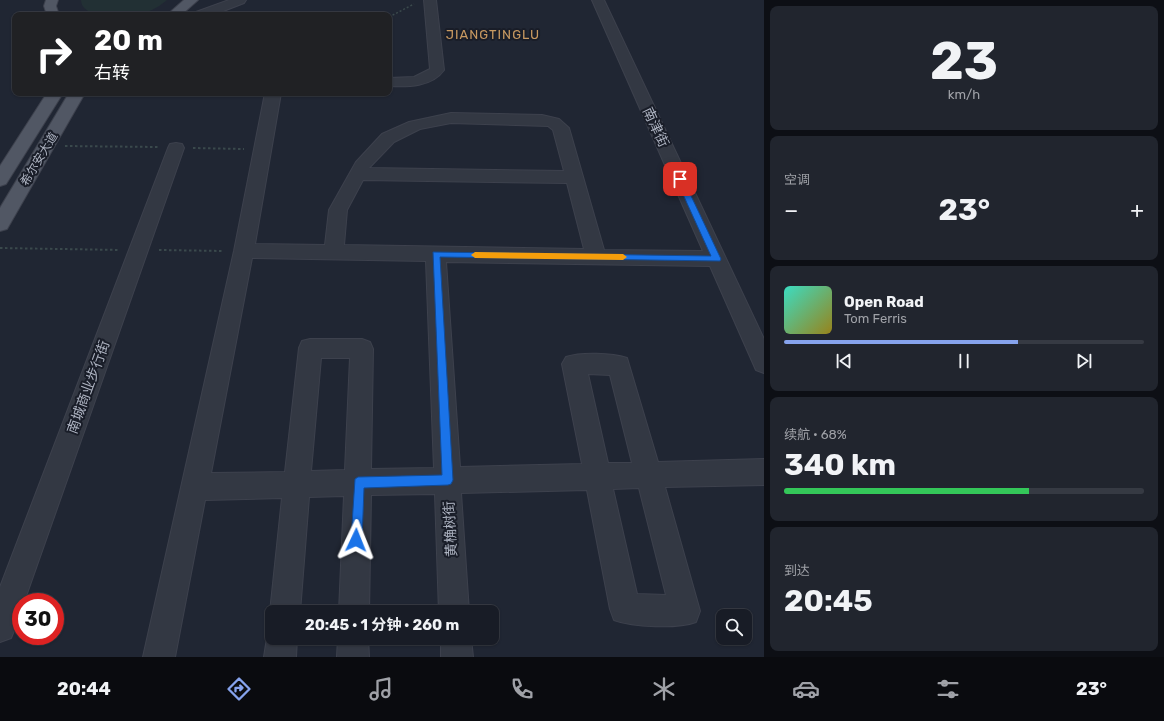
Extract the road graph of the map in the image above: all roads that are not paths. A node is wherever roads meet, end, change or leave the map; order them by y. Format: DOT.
graph roads {
  1 [pos="52,0"];
  2 [pos="192,0"];
  3 [pos="240,0"];
  4 [pos="430,0"];
  5 [pos="598,0"];
  6 [pos="52,12"];
  7 [pos="177,12"];
  8 [pos="209,12"];
  9 [pos="392,82"];
  10 [pos="53,96"];
  11 [pos="75,96"];
  12 [pos="272,96"];
  13 [pos="176,148"];
  14 [pos="357,174"];
  15 [pos="574,176"];
  16 [pos="0,180"];
  17 [pos="0,224"];
  18 [pos="244,251"];
  19 [pos="334,252"];
  20 [pos="436,254"];
  21 [pos="596,257"];
  22 [pos="717,259"];
  23 [pos="764,362"];
  24 [pos="764,472"];
  25 [pos="649,475"];
  26 [pos="597,476"];
  27 [pos="448,480"];
  28 [pos="358,482"];
  29 [pos="297,484"];
  30 [pos="195,487"];
  31 [pos="286,605"];
  32 [pos="354,605"];
  33 [pos="454,605"];
  34 [pos="0,627"];
  35 [pos="281,645"];
  36 [pos="353,645"];
  37 [pos="456,645"];
  38 [pos="159,657"];
  39 [pos="280,657"];
  40 [pos="353,657"];
  41 [pos="457,657"];
  1 -- 6 [label="main road"];
  2 -- 7 [label="main road"];
  3 -- 8 [label="street"];
  4 -- 9 [label="street"];
  5 -- 22 [label="street, 南津街"];
  10 -- 16 [label="main road, 希尔安大道"];
  11 -- 17 [label="main road, 希尔安大道"];
  12 -- 18 [label="street"];
  13 -- 34 [label="street, 南城商业步行街"];
  14 -- 15 [label="street"];
  14 -- 15 [label="street"];
  14 -- 19 [label="street"];
  15 -- 21 [label="street"];
  18 -- 19 [label="street"];
  18 -- 30 [label="street"];
  19 -- 20 [label="street"];
  20 -- 21 [label="street"];
  20 -- 27 [label="street, 黄桷树街"];
  21 -- 22 [label="street"];
  22 -- 23 [label="street, 南津街"];
  24 -- 25 [label="street"];
  25 -- 26 [label="street"];
  25 -- 26 [label="street"];
  25 -- 26 [label="street"];
  26 -- 27 [label="street"];
  27 -- 28 [label="street"];
  27 -- 33 [label="street, 黄桷树街"];
  28 -- 29 [label="street"];
  28 -- 29 [label="street"];
  28 -- 32 [label="street"];
  29 -- 30 [label="street"];
  29 -- 31 [label="street"];
  30 -- 38 [label="street"];
  35 -- 39 [label="street"];
  36 -- 40 [label="street"];
  37 -- 41 [label="street"];
}
